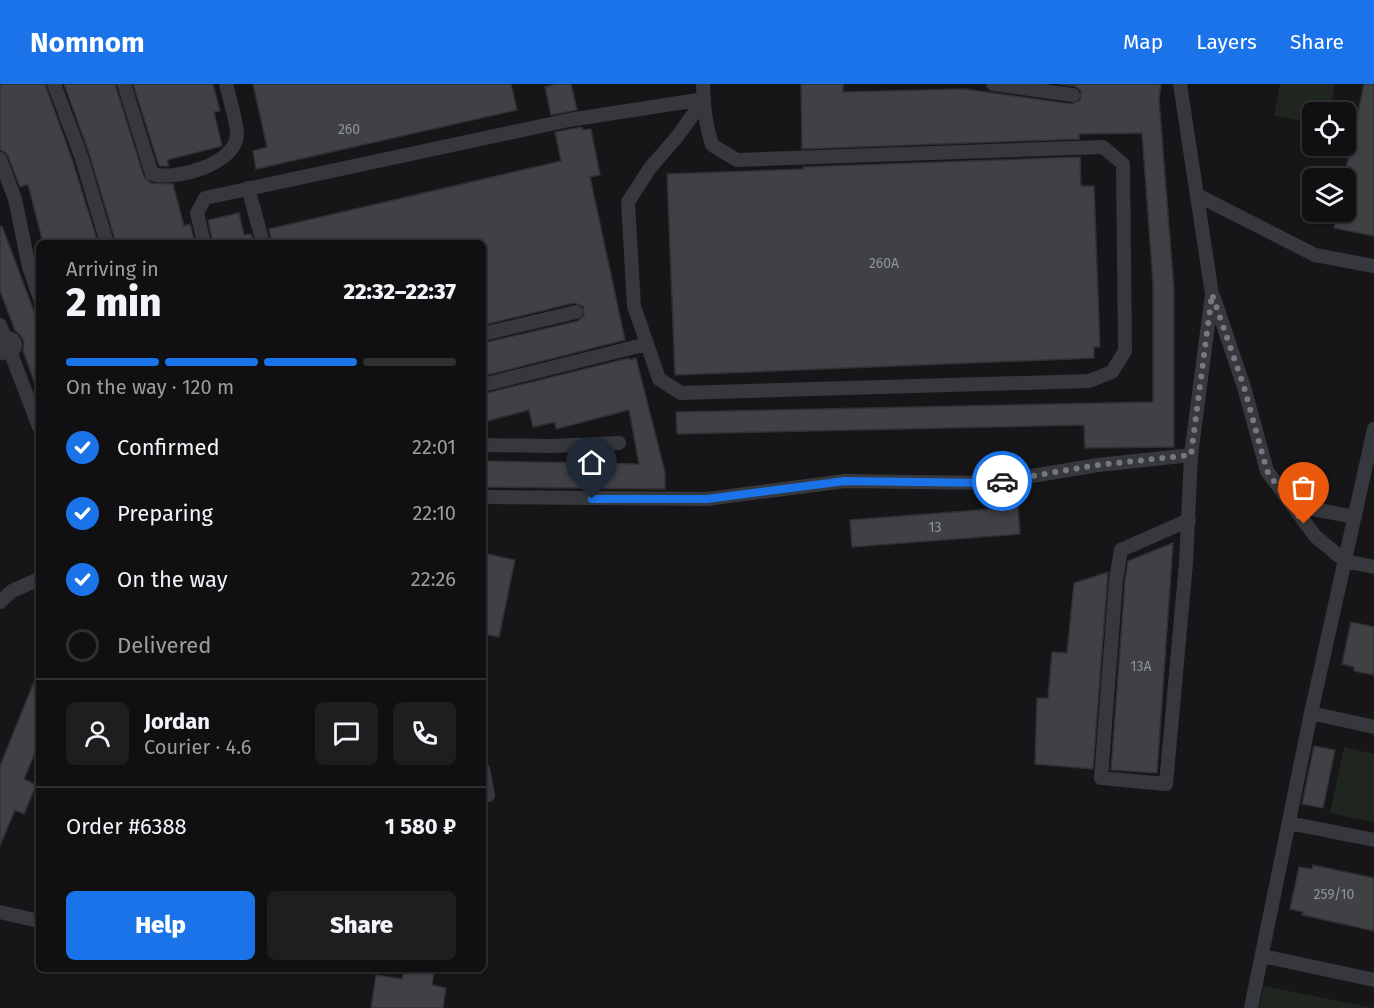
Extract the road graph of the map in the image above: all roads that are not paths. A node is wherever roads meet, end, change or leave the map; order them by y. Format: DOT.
graph roads {
  1 [pos="54,84"];
  2 [pos="124,84"];
  3 [pos="226,84"];
  4 [pos="703,84"];
  5 [pos="993,84"];
  6 [pos="1180,84"];
  7 [pos="1073,95"];
  8 [pos="704,99"];
  9 [pos="0,159"];
  10 [pos="248,188"];
  11 [pos="1198,196"];
  12 [pos="106,240"];
  13 [pos="203,240"];
  14 [pos="262,240"];
  15 [pos="1374,266"];
  16 [pos="36,287"];
  17 [pos="1212,294"];
  18 [pos="576,312"];
  19 [pos="486,333"];
  20 [pos="3,339"];
  21 [pos="647,344"];
  22 [pos="486,384"];
  23 [pos="36,420"];
  24 [pos="1374,429"];
  25 [pos="619,443"];
  26 [pos="486,445"];
  27 [pos="1191,455"];
  28 [pos="1368,489"];
  29 [pos="486,497"];
  30 [pos="1290,502"];
  31 [pos="1354,517"];
  32 [pos="1189,519"];
  33 [pos="1345,561"];
  34 [pos="1374,567"];
  35 [pos="36,580"];
  36 [pos="0,602"];
  37 [pos="1311,713"];
  38 [pos="1374,727"];
  39 [pos="486,785"];
  40 [pos="488,795"];
  41 [pos="1289,823"];
  42 [pos="1374,840"];
  43 [pos="0,912"];
  44 [pos="36,920"];
  45 [pos="1262,956"];
  46 [pos="1374,980"];
  47 [pos="1251,1008"];
  1 -- 12 [label="lane"];
  2 -- 3 [label="lane"];
  4 -- 8 [label="lane"];
  5 -- 7 [label="lane"];
  6 -- 11 [label="lane"];
  8 -- 10 [label="lane"];
  8 -- 21 [label="lane"];
  8 -- 21 [label="lane"];
  9 -- 16 [label="lane"];
  10 -- 13 [label="lane"];
  10 -- 14 [label="lane"];
  11 -- 15 [label="lane"];
  11 -- 17 [label="lane"];
  17 -- 27 [label="lane"];
  17 -- 30 [label="lane"];
  18 -- 19 [label="lane"];
  20 -- 23 [label="lane"];
  21 -- 22 [label="lane"];
  24 -- 28 [label="lane"];
  25 -- 26 [label="lane"];
  27 -- 29 [label="lane"];
  27 -- 32 [label="lane"];
  28 -- 31 [label="lane"];
  30 -- 31 [label="lane"];
  30 -- 33 [label="lane"];
  31 -- 33 [label="lane"];
  32 -- 32 [label="lane"];
  33 -- 34 [label="lane"];
  33 -- 37 [label="lane"];
  35 -- 36 [label="lane"];
  37 -- 38 [label="lane"];
  37 -- 41 [label="lane"];
  39 -- 40 [label="lane"];
  41 -- 42 [label="lane"];
  41 -- 45 [label="lane"];
  43 -- 44 [label="lane"];
  45 -- 46 [label="lane"];
  45 -- 47 [label="lane"];
}
